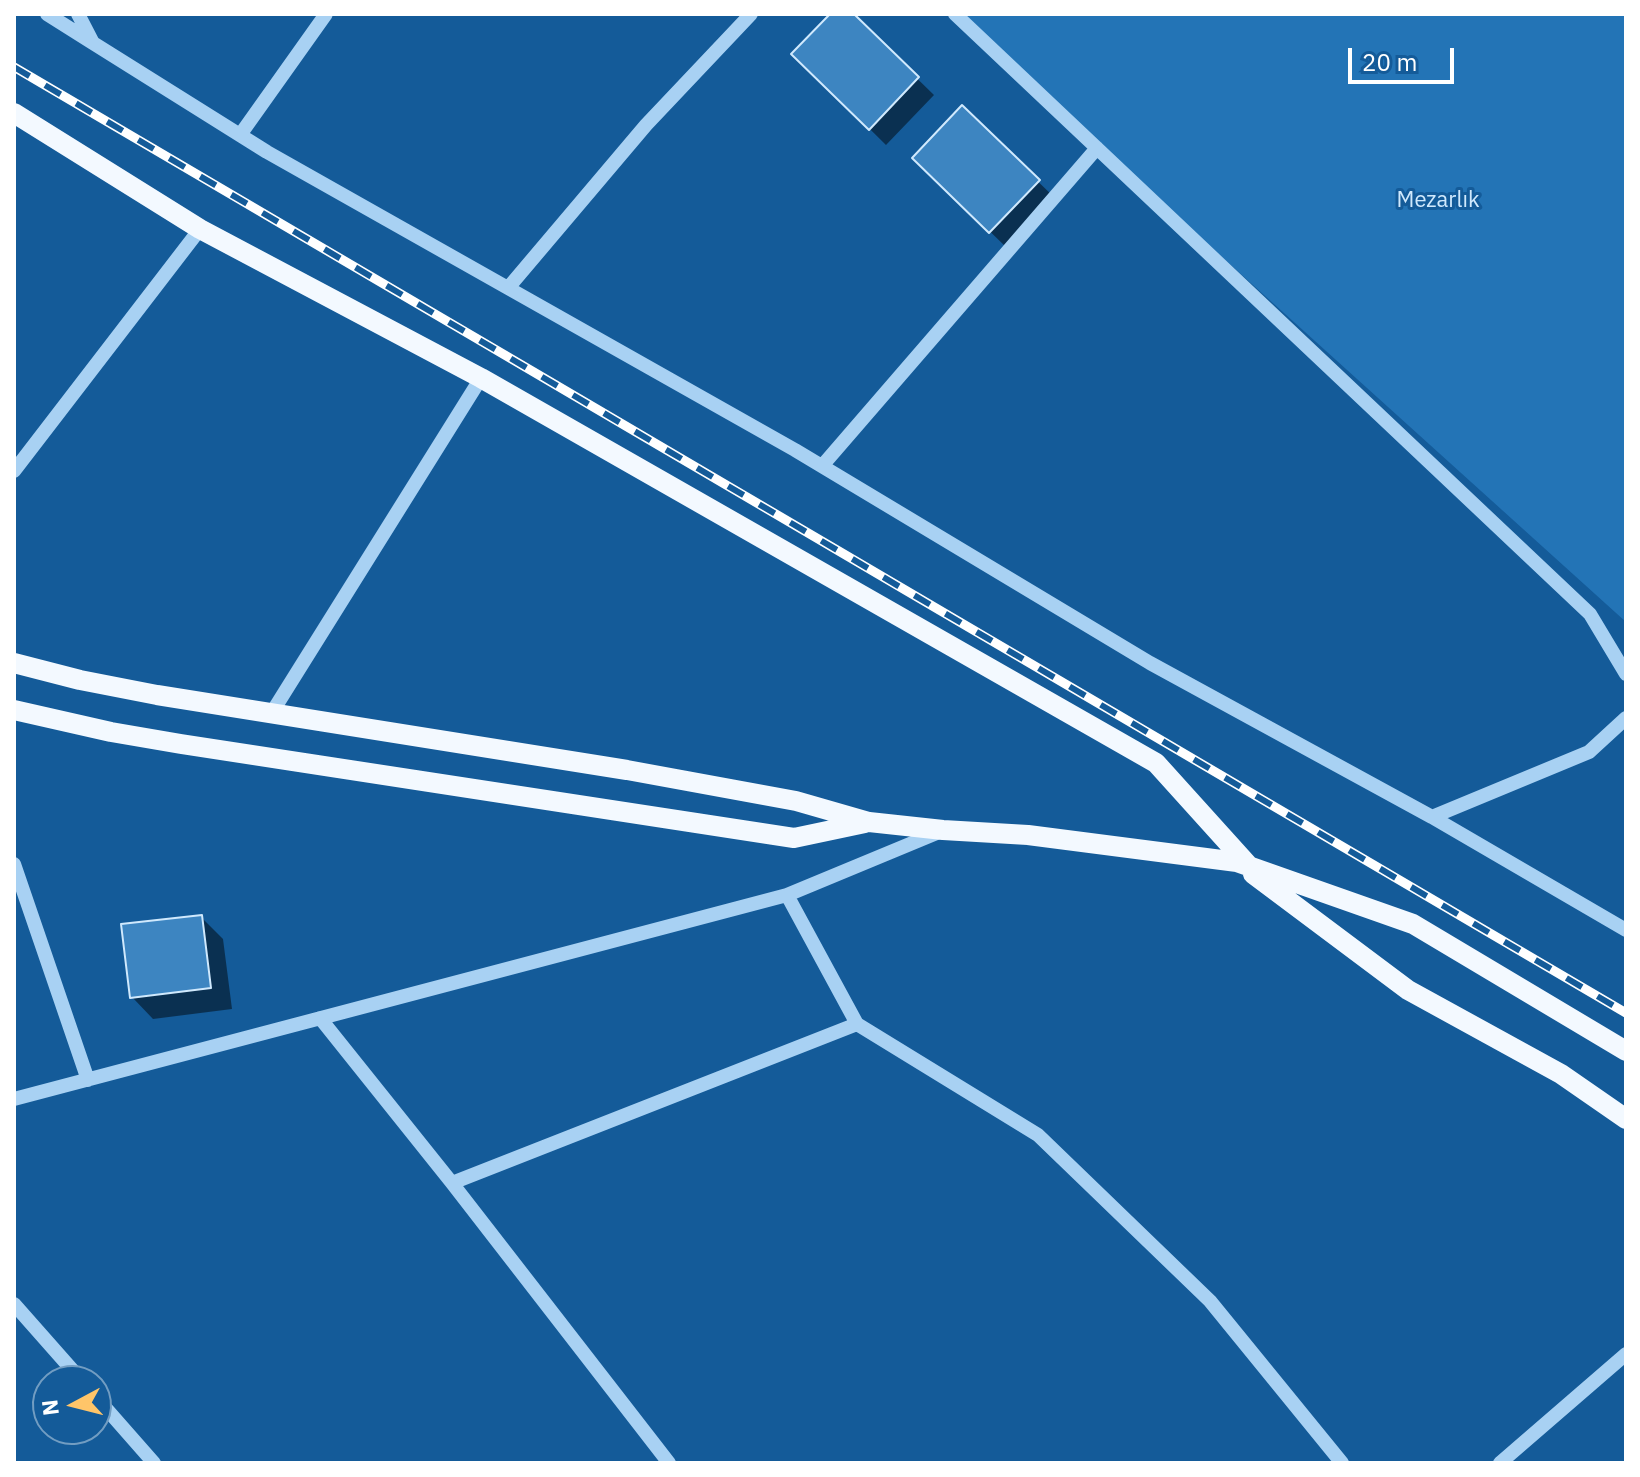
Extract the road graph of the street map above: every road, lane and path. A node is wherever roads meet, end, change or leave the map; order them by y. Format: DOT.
graph roads {
  1 [pos="47,14"];
  2 [pos="78,14"];
  3 [pos="326,14"];
  4 [pos="751,14"];
  5 [pos="955,14"];
  6 [pos="93,43"];
  7 [pos="14,113"];
  8 [pos="240,135"];
  9 [pos="1097,148"];
  10 [pos="200,229"];
  11 [pos="508,288"];
  12 [pos="481,378"];
  13 [pos="822,466"];
  14 [pos="14,471"];
  15 [pos="14,663"];
  16 [pos="1626,674"];
  17 [pos="14,710"];
  18 [pos="271,714"];
  19 [pos="1626,718"];
  20 [pos="1432,817"];
  21 [pos="869,822"];
  22 [pos="943,830"];
  23 [pos="14,864"];
  24 [pos="1243,864"];
  25 [pos="787,895"];
  26 [pos="1626,930"];
  27 [pos="320,1018"];
  28 [pos="857,1024"];
  29 [pos="1626,1051"];
  30 [pos="88,1080"];
  31 [pos="14,1099"];
  32 [pos="1626,1119"];
  33 [pos="452,1183"];
  34 [pos="14,1304"];
  35 [pos="1626,1354"];
  36 [pos="68,1365"];
  37 [pos="112,1415"];
  38 [pos="664,1461"];
  39 [pos="154,1463"];
  40 [pos="1342,1463"];
  41 [pos="1500,1463"];
  1 -- 6 [label="street"];
  2 -- 6 [label="street"];
  3 -- 8 [label="street"];
  4 -- 11 [label="street"];
  5 -- 9 [label="street"];
  6 -- 8 [label="street"];
  7 -- 10 [label="main road"];
  8 -- 11 [label="street"];
  9 -- 13 [label="street"];
  9 -- 16 [label="street"];
  10 -- 12 [label="main road"];
  10 -- 14 [label="street"];
  11 -- 13 [label="street"];
  12 -- 18 [label="street"];
  12 -- 24 [label="main road"];
  13 -- 20 [label="street"];
  15 -- 18 [label="main road"];
  17 -- 21 [label="main road"];
  18 -- 21 [label="main road"];
  19 -- 20 [label="street"];
  20 -- 26 [label="street"];
  21 -- 22 [label="main road"];
  22 -- 24 [label="main road"];
  22 -- 25 [label="street"];
  23 -- 30 [label="street"];
  24 -- 29 [label="main road"];
  24 -- 32 [label="main road"];
  25 -- 27 [label="street"];
  25 -- 28 [label="street"];
  27 -- 30 [label="street"];
  27 -- 33 [label="street"];
  28 -- 33 [label="street"];
  28 -- 40 [label="street"];
  30 -- 31 [label="street"];
  33 -- 38 [label="street"];
  34 -- 36 [label="street"];
  35 -- 41 [label="street"];
  37 -- 39 [label="street"];
}
